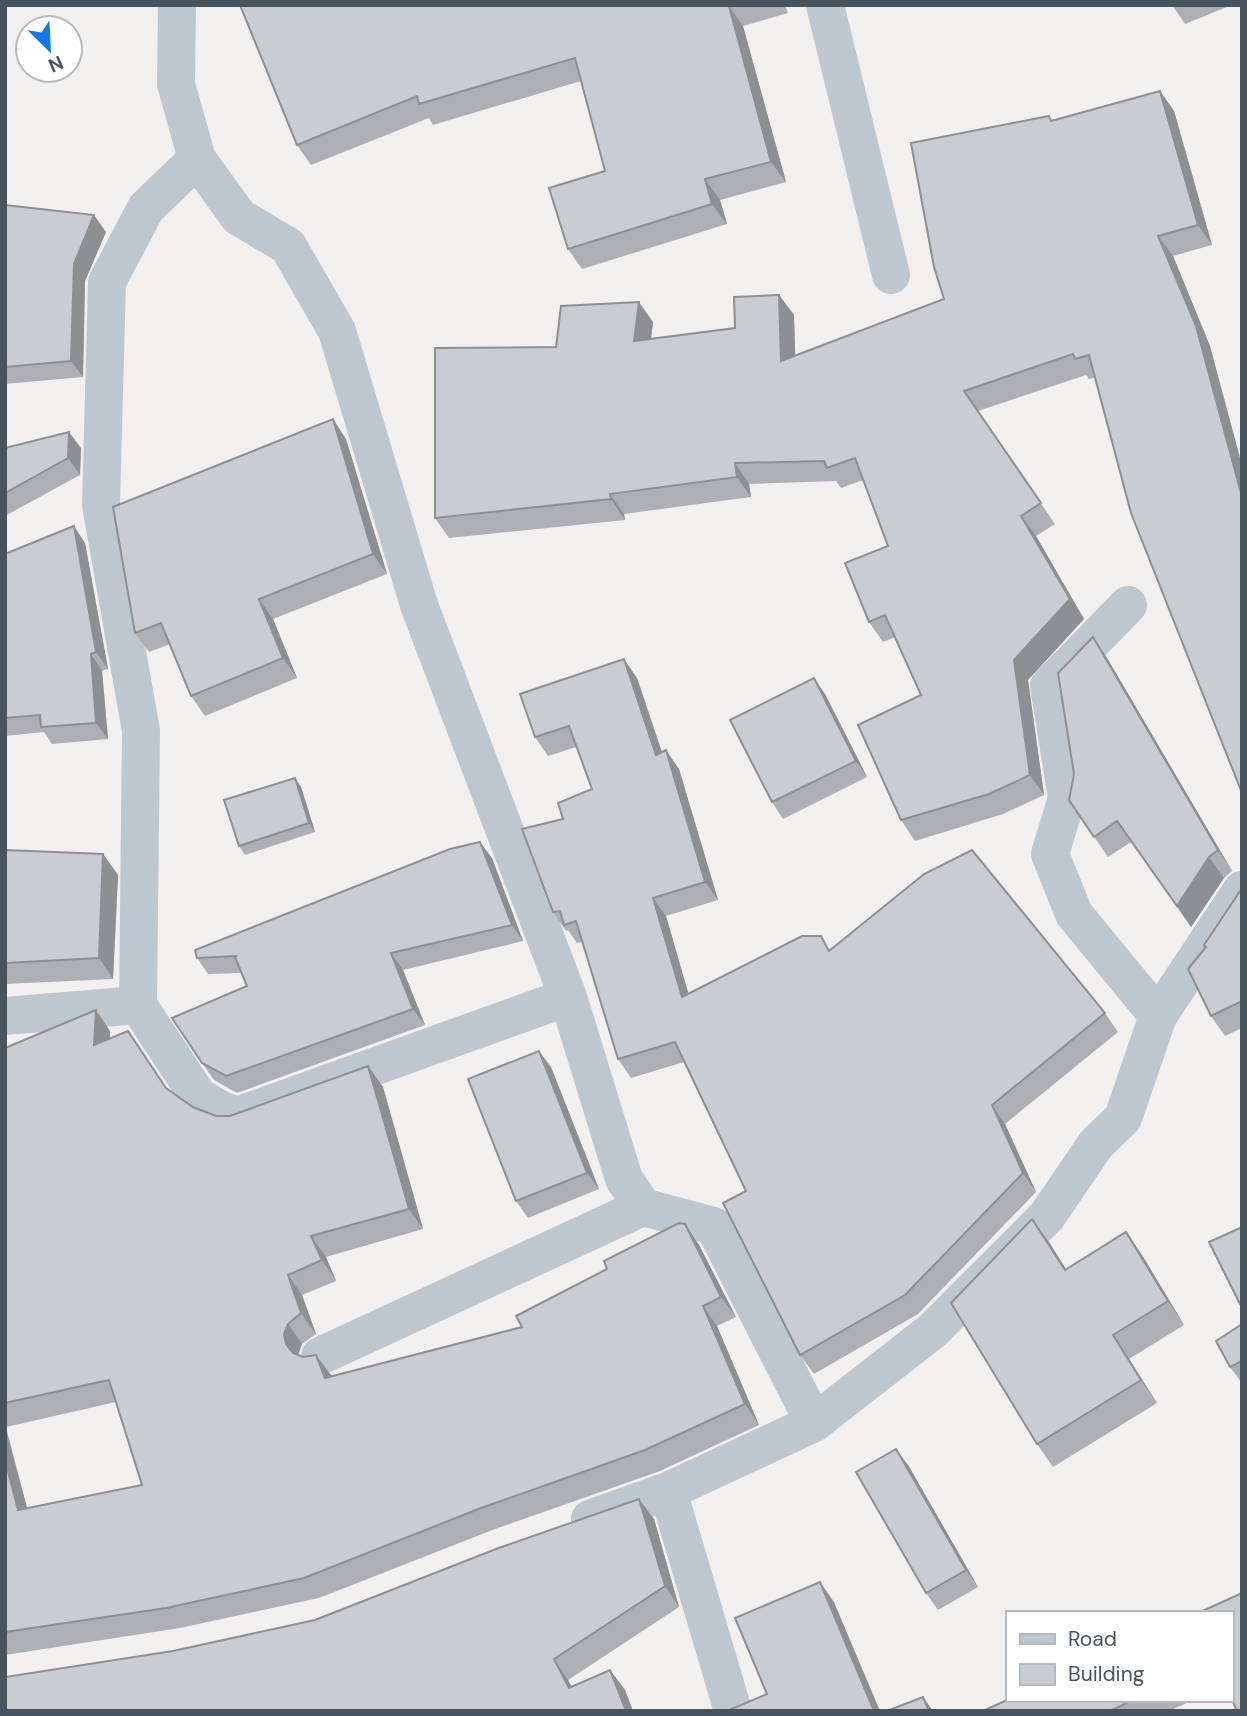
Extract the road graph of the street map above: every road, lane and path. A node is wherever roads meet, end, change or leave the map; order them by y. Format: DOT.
graph roads {
  1 [pos="177,5"];
  2 [pos="825,5"];
  3 [pos="197,159"];
  4 [pos="891,275"];
  5 [pos="1128,605"];
  6 [pos="1242,890"];
  7 [pos="569,997"];
  8 [pos="138,1005"];
  9 [pos="5,1016"];
  10 [pos="1158,1016"];
  11 [pos="643,1207"];
  12 [pos="320,1356"];
  13 [pos="814,1423"];
  14 [pos="668,1491"];
  15 [pos="554,1531"];
  16 [pos="733,1711"];
  1 -- 3 [label="street"];
  2 -- 4 [label="street"];
  3 -- 7 [label="street"];
  3 -- 8 [label="street"];
  5 -- 10 [label="street"];
  6 -- 10 [label="street"];
  7 -- 8 [label="street"];
  7 -- 11 [label="street"];
  8 -- 9 [label="street"];
  10 -- 13 [label="street"];
  11 -- 12 [label="street"];
  11 -- 13 [label="street"];
  13 -- 14 [label="street"];
  14 -- 15 [label="street"];
  14 -- 16 [label="street"];
}
